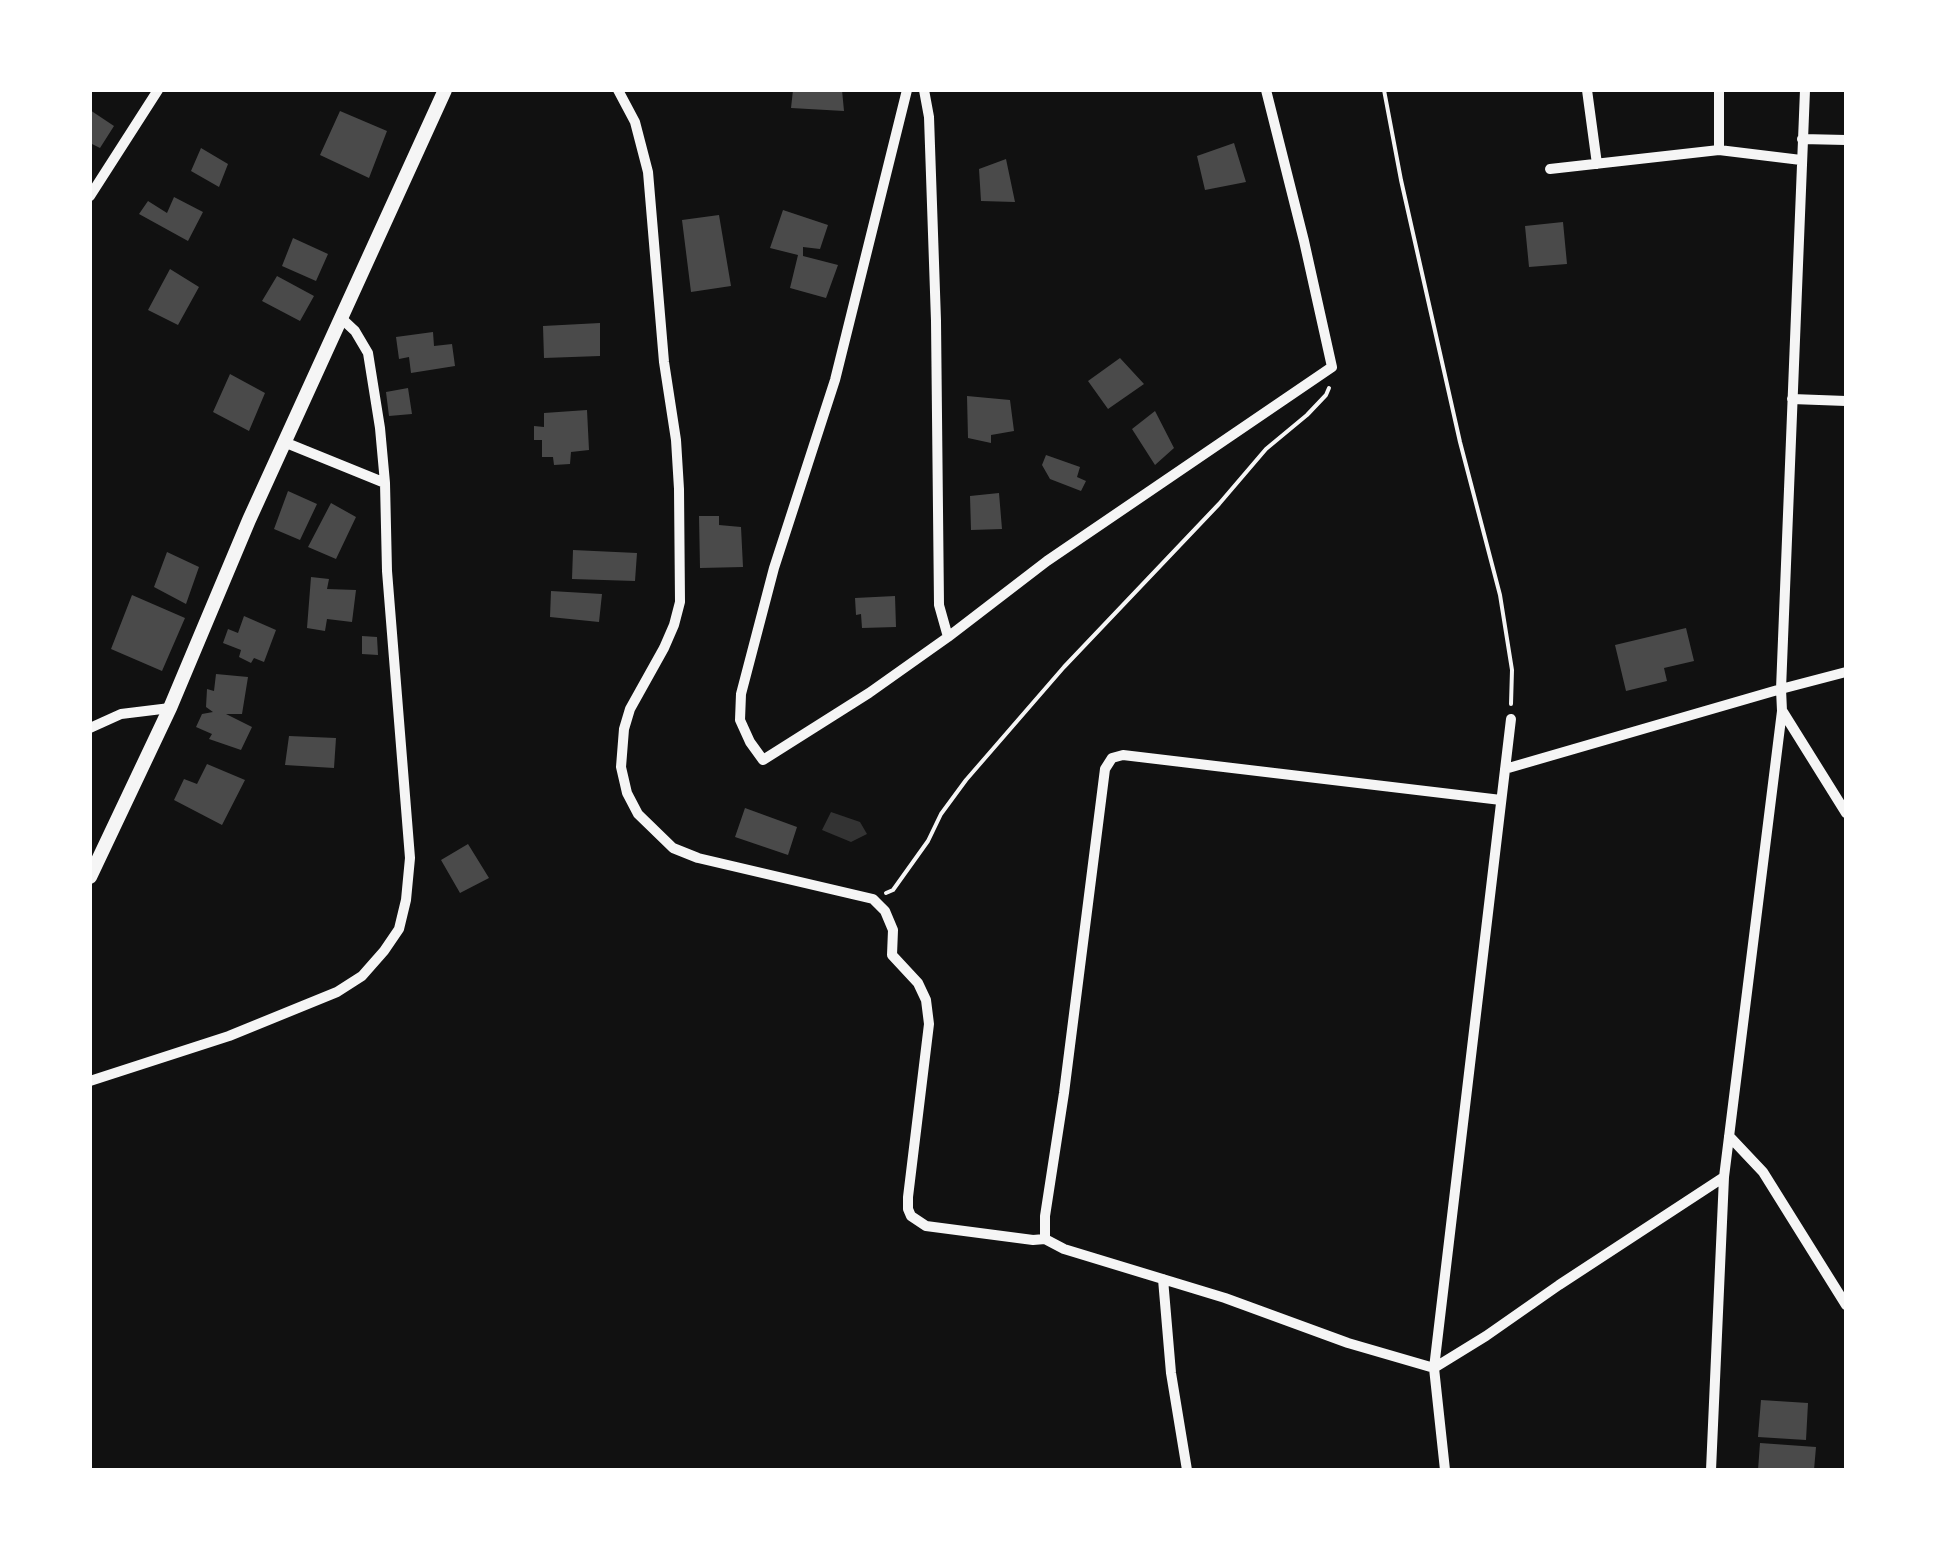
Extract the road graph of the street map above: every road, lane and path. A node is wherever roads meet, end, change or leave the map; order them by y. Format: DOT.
graph roads {
  1 [pos="158,90"];
  2 [pos="444,90"];
  3 [pos="618,90"];
  4 [pos="908,90"];
  5 [pos="924,90"];
  6 [pos="1266,90"];
  7 [pos="1384,90"];
  8 [pos="1587,90"];
  9 [pos="1720,90"];
  10 [pos="1804,90"];
  11 [pos="1802,139"];
  12 [pos="1846,140"];
  13 [pos="1719,150"];
  14 [pos="1800,160"];
  15 [pos="1597,164"];
  16 [pos="1550,170"];
  17 [pos="90,196"];
  18 [pos="340,317"];
  19 [pos="1332,367"];
  20 [pos="1792,400"];
  21 [pos="1846,401"];
  22 [pos="284,442"];
  23 [pos="385,483"];
  24 [pos="948,637"];
  25 [pos="1846,672"];
  26 [pos="1781,689"];
  27 [pos="170,708"];
  28 [pos="1782,711"];
  29 [pos="1511,719"];
  30 [pos="90,728"];
  31 [pos="1505,769"];
  32 [pos="1501,800"];
  33 [pos="1846,813"];
  34 [pos="90,878"];
  35 [pos="873,899"];
  36 [pos="90,1081"];
  37 [pos="1729,1136"];
  38 [pos="1724,1177"];
  39 [pos="1045,1239"];
  40 [pos="1163,1279"];
  41 [pos="1846,1306"];
  42 [pos="1434,1368"];
  43 [pos="1187,1470"];
  44 [pos="1445,1470"];
  45 [pos="1711,1470"];
  1 -- 17 [label="street"];
  2 -- 18 [label="street"];
  3 -- 35 [label="street"];
  4 -- 24 [label="street"];
  5 -- 24 [label="street"];
  6 -- 19 [label="street"];
  7 -- 29 [label="path"];
  8 -- 15 [label="street"];
  9 -- 13 [label="street"];
  10 -- 11 [label="street"];
  11 -- 12 [label="street"];
  11 -- 14 [label="street"];
  13 -- 14 [label="street"];
  13 -- 15 [label="street"];
  14 -- 20 [label="street"];
  15 -- 16 [label="street"];
  18 -- 22 [label="street"];
  18 -- 23 [label="street"];
  19 -- 24 [label="street"];
  19 -- 35 [label="path"];
  20 -- 21 [label="street"];
  20 -- 26 [label="street"];
  22 -- 23 [label="street"];
  22 -- 27 [label="street"];
  23 -- 36 [label="street"];
  25 -- 26 [label="street"];
  26 -- 28 [label="street"];
  26 -- 31 [label="street"];
  27 -- 30 [label="street"];
  27 -- 34 [label="street"];
  28 -- 33 [label="street"];
  28 -- 37 [label="street"];
  29 -- 31 [label="street"];
  31 -- 32 [label="street"];
  32 -- 39 [label="street"];
  32 -- 42 [label="street"];
  35 -- 39 [label="street"];
  37 -- 38 [label="street"];
  37 -- 41 [label="street"];
  38 -- 42 [label="street"];
  38 -- 45 [label="street"];
  39 -- 40 [label="street"];
  40 -- 42 [label="street"];
  40 -- 43 [label="street"];
  42 -- 44 [label="street"];
}
